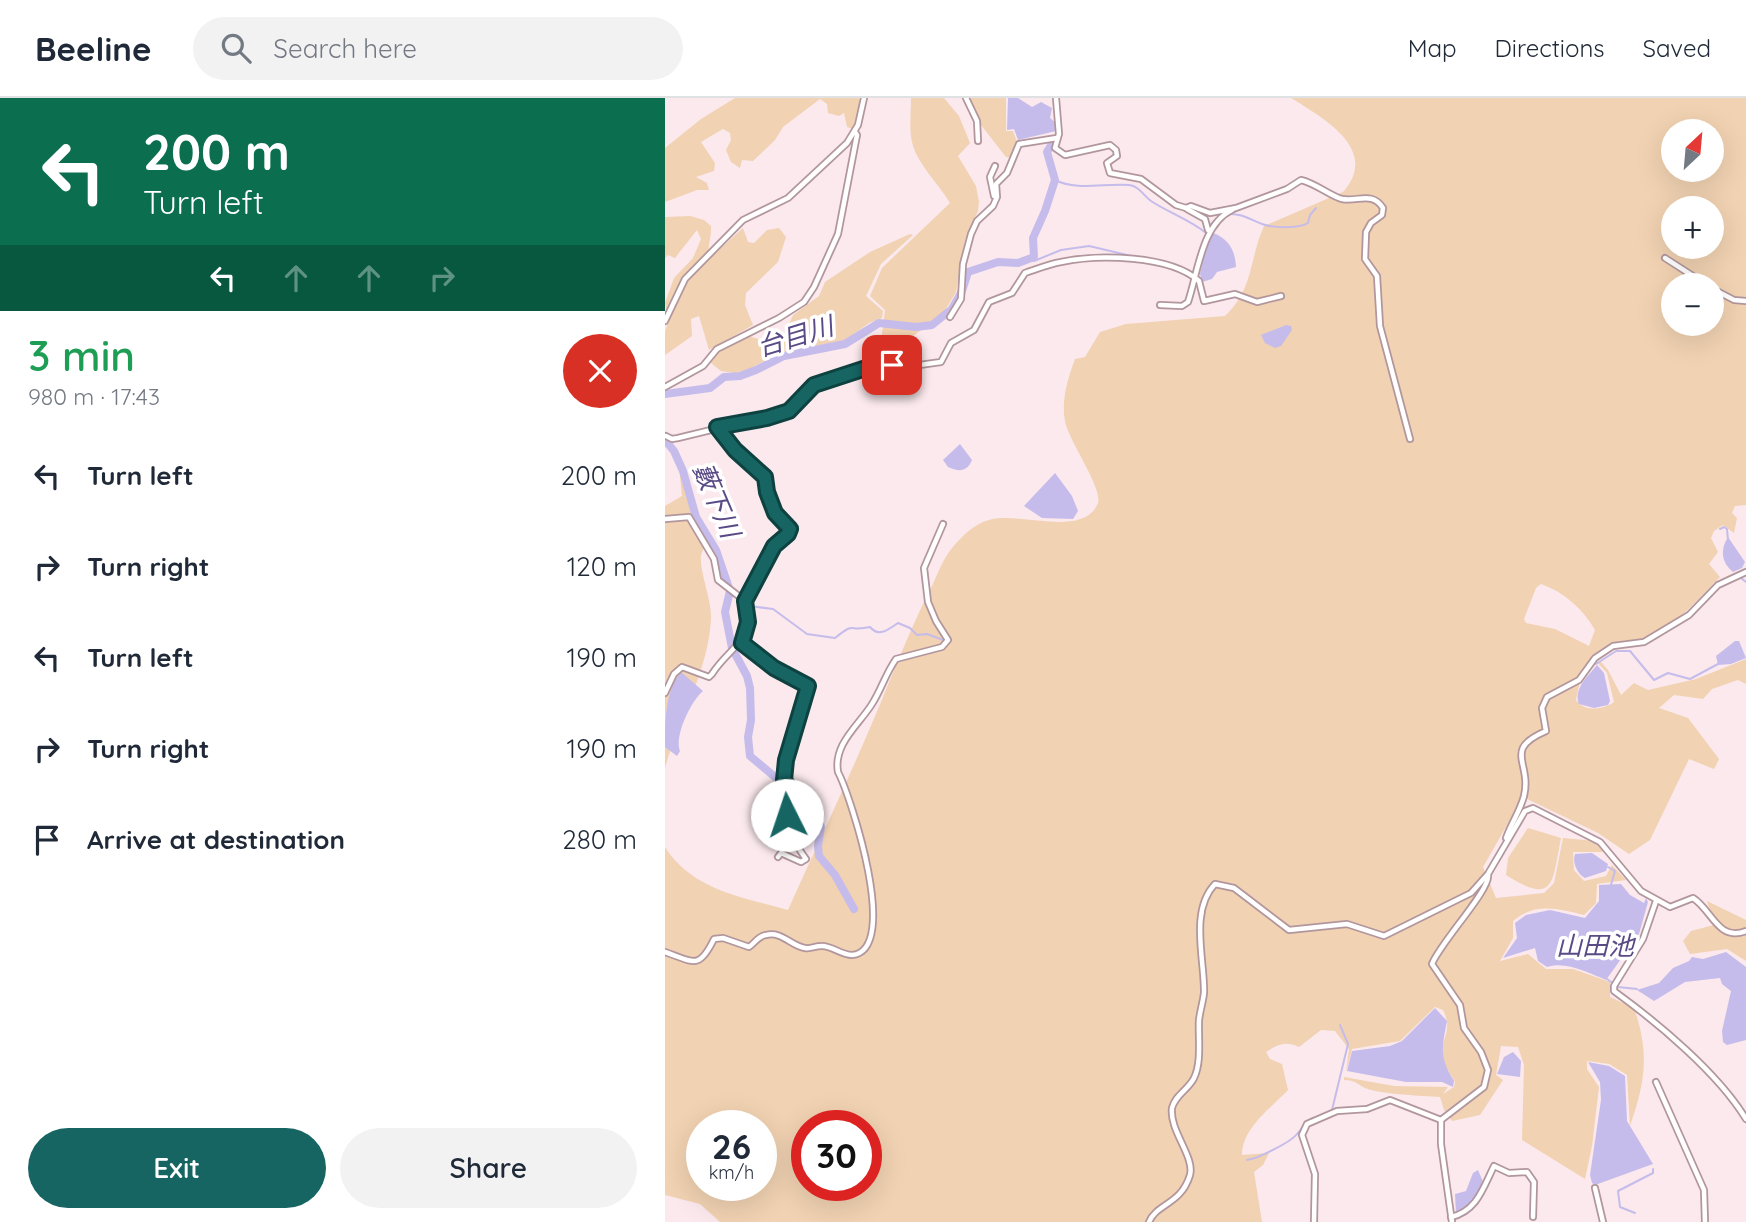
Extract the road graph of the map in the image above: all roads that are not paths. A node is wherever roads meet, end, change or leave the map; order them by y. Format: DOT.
graph roads {
  1 [pos="864,98"];
  2 [pos="966,98"];
  3 [pos="1056,98"];
  4 [pos="855,132"];
  5 [pos="1057,138"];
  6 [pos="978,141"];
  7 [pos="995,166"];
  8 [pos="1186,208"];
  9 [pos="1236,208"];
  10 [pos="989,210"];
  11 [pos="1208,227"];
  12 [pos="1667,259"];
  13 [pos="1688,273"];
  14 [pos="1196,278"];
  15 [pos="1724,295"];
  16 [pos="1281,296"];
  17 [pos="1746,301"];
  18 [pos="1160,305"];
  19 [pos="950,317"];
  20 [pos="665,321"];
  21 [pos="665,387"];
  22 [pos="717,427"];
  23 [pos="665,435"];
  24 [pos="1411,439"];
  25 [pos="665,519"];
  26 [pos="943,524"];
  27 [pos="1742,574"];
  28 [pos="745,601"];
  29 [pos="742,643"];
  30 [pos="665,693"];
  31 [pos="1503,846"];
  32 [pos="778,857"];
  33 [pos="1488,874"];
  34 [pos="1656,901"];
  35 [pos="1746,931"];
  36 [pos="665,952"];
  37 [pos="1656,1082"];
  38 [pos="1746,1119"];
  39 [pos="1441,1120"];
  40 [pos="1595,1188"];
  41 [pos="1533,1217"];
  42 [pos="1452,1219"];
  43 [pos="1149,1222"];
  44 [pos="1314,1222"];
  45 [pos="1604,1222"];
  46 [pos="1705,1222"];
  1 -- 4 [label="street"];
  2 -- 6 [label="street"];
  3 -- 5 [label="street"];
  4 -- 20 [label="street"];
  4 -- 21 [label="street"];
  5 -- 8 [label="street"];
  5 -- 10 [label="street"];
  7 -- 10 [label="street"];
  8 -- 9 [label="street"];
  8 -- 11 [label="street"];
  9 -- 11 [label="street"];
  9 -- 24 [label="street"];
  10 -- 19 [label="street"];
  11 -- 14 [label="street"];
  12 -- 13 [label="street"];
  14 -- 16 [label="street"];
  14 -- 18 [label="street"];
  14 -- 22 [label="street"];
  15 -- 17 [label="street"];
  22 -- 23 [label="street"];
  22 -- 28 [label="street"];
  25 -- 28 [label="street"];
  26 -- 36 [label="street"];
  27 -- 31 [label="street"];
  28 -- 29 [label="street"];
  29 -- 30 [label="street"];
  29 -- 32 [label="street"];
  31 -- 33 [label="street"];
  31 -- 34 [label="street"];
  33 -- 39 [label="street"];
  33 -- 43 [label="street"];
  34 -- 35 [label="street"];
  34 -- 38 [label="street"];
  37 -- 46 [label="street"];
  39 -- 42 [label="street"];
  39 -- 44 [label="street"];
  40 -- 45 [label="street"];
  41 -- 42 [label="street"];
}
